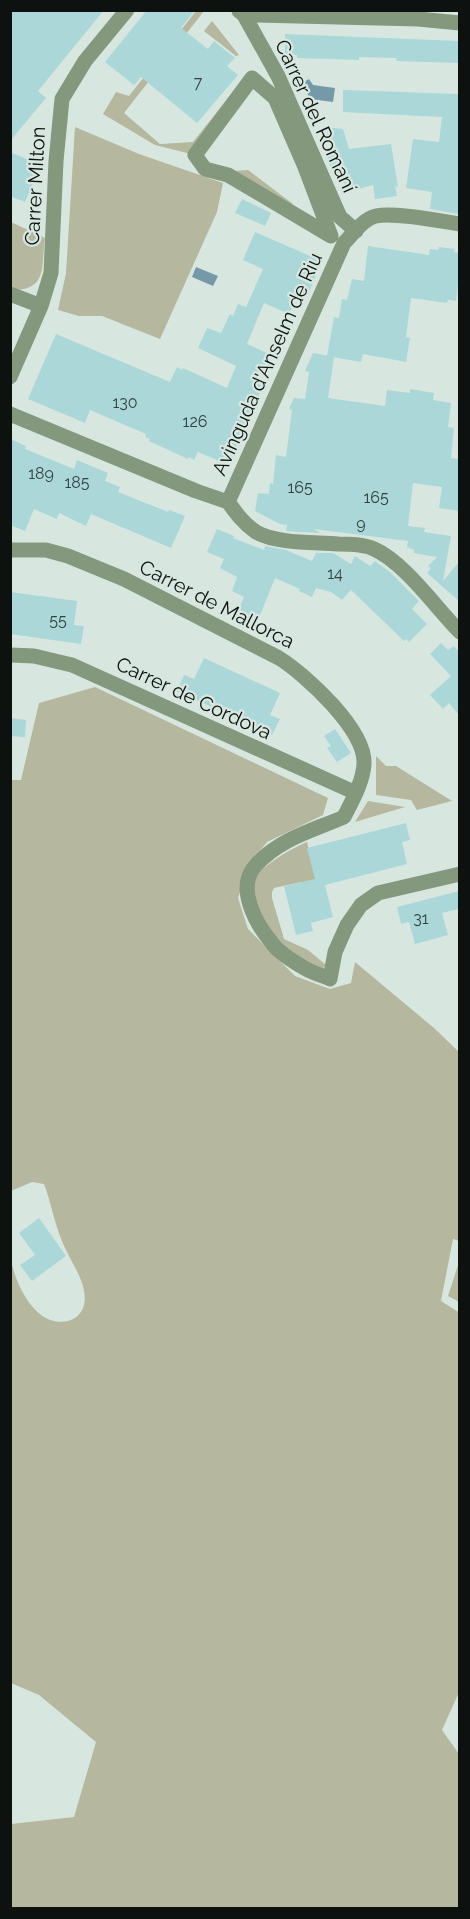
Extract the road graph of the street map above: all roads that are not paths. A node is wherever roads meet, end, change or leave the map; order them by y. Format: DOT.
graph roads {
  1 [pos="127,10"];
  2 [pos="241,13"];
  3 [pos="296,14"];
  4 [pos="418,15"];
  5 [pos="459,23"];
  6 [pos="459,224"];
  7 [pos="356,231"];
  8 [pos="331,236"];
  9 [pos="10,294"];
  10 [pos="41,306"];
  11 [pos="10,377"];
  12 [pos="10,414"];
  13 [pos="228,502"];
  14 [pos="10,550"];
  15 [pos="459,632"];
  16 [pos="10,655"];
  17 [pos="356,793"];
  18 [pos="459,874"];
  1 -- 10 [label="street, Carrer Milton"];
  2 -- 3 [label="street"];
  2 -- 7 [label="street, Carrer del Romaní"];
  3 -- 4 [label="street"];
  4 -- 5 [label="street"];
  6 -- 7 [label="street, Avinguda d'Anselm de Riu"];
  7 -- 13 [label="street, Avinguda d'Anselm de Riu"];
  8 -- 8 [label="street"];
  9 -- 10 [label="street"];
  10 -- 11 [label="street, Carrer Milton"];
  12 -- 13 [label="street, Avinguda d'Anselm de Riu"];
  13 -- 15 [label="street"];
  14 -- 17 [label="street, Carrer de Mallorca"];
  16 -- 17 [label="street, Carrer de Cordova"];
  17 -- 18 [label="street, Carrer de Mallorca"];
}
